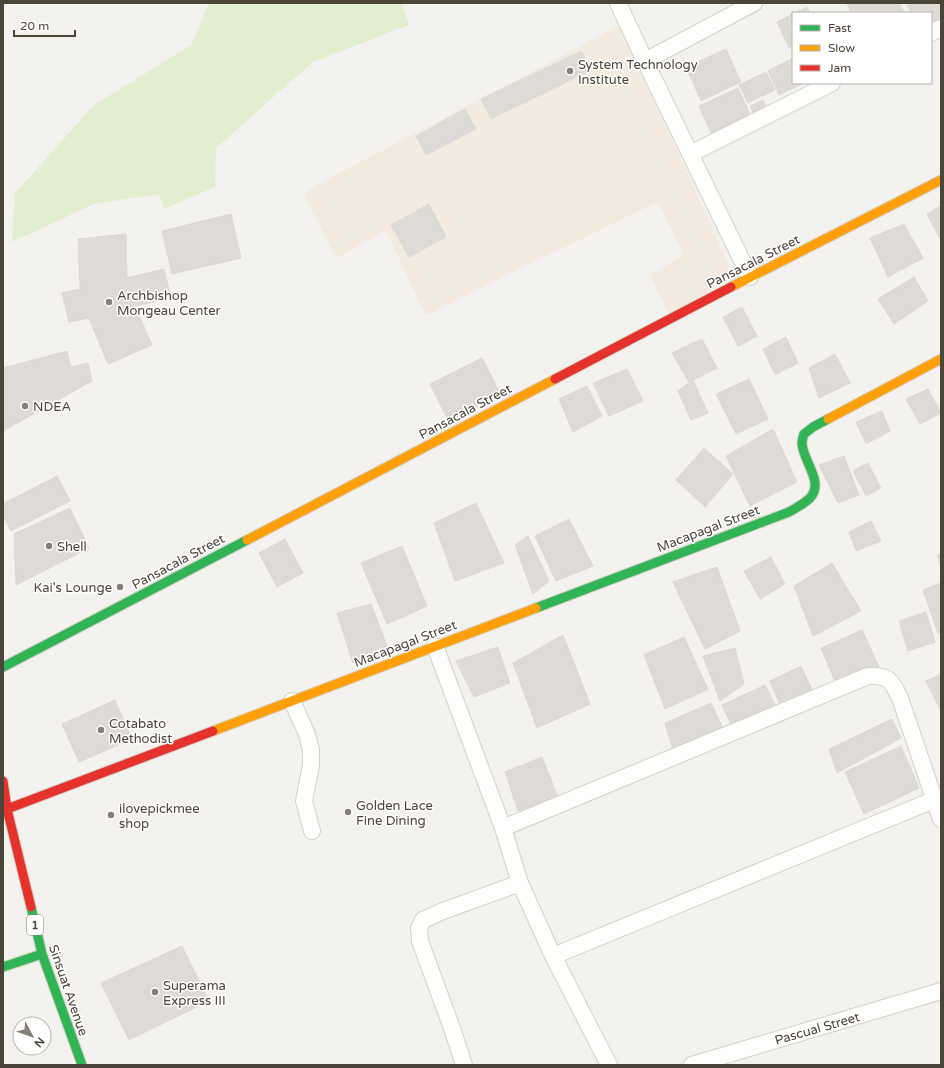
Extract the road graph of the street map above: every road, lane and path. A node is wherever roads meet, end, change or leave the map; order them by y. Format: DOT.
graph roads {
  1 [pos="618,3"];
  2 [pos="754,3"];
  3 [pos="941,28"];
  4 [pos="932,32"];
  5 [pos="644,61"];
  6 [pos="830,84"];
  7 [pos="690,154"];
  8 [pos="941,180"];
  9 [pos="750,277"];
  10 [pos="940,364"];
  11 [pos="435,646"];
  12 [pos="3,667"];
  13 [pos="292,701"];
  14 [pos="3,781"];
  15 [pos="937,799"];
  16 [pos="8,810"];
  17 [pos="941,819"];
  18 [pos="503,828"];
  19 [pos="312,831"];
  20 [pos="520,883"];
  21 [pos="42,954"];
  22 [pos="553,956"];
  23 [pos="3,967"];
  24 [pos="941,992"];
  25 [pos="82,1065"];
  26 [pos="464,1065"];
  27 [pos="608,1065"];
  28 [pos="692,1065"];
  1 -- 5 [label="street"];
  2 -- 5 [label="street"];
  3 -- 4 [label="street"];
  5 -- 7 [label="street"];
  6 -- 7 [label="street"];
  7 -- 9 [label="street"];
  8 -- 9 [label="street, Pansacala Street"];
  9 -- 12 [label="street, Pansacala Street"];
  10 -- 11 [label="street, Macapagal Street"];
  11 -- 13 [label="street, Macapagal Street"];
  11 -- 18 [label="street"];
  13 -- 16 [label="street, Macapagal Street"];
  13 -- 19 [label="street"];
  14 -- 16 [label="street, Sinsuat Avenue / 1"];
  15 -- 17 [label="street"];
  15 -- 18 [label="street"];
  15 -- 22 [label="street"];
  16 -- 21 [label="street, Sinsuat Avenue / 1"];
  18 -- 20 [label="street"];
  20 -- 22 [label="street"];
  20 -- 26 [label="street"];
  21 -- 23 [label="street"];
  21 -- 25 [label="street, Sinsuat Avenue / 1"];
  22 -- 27 [label="street"];
  24 -- 28 [label="street, Pascual Street"];
}
